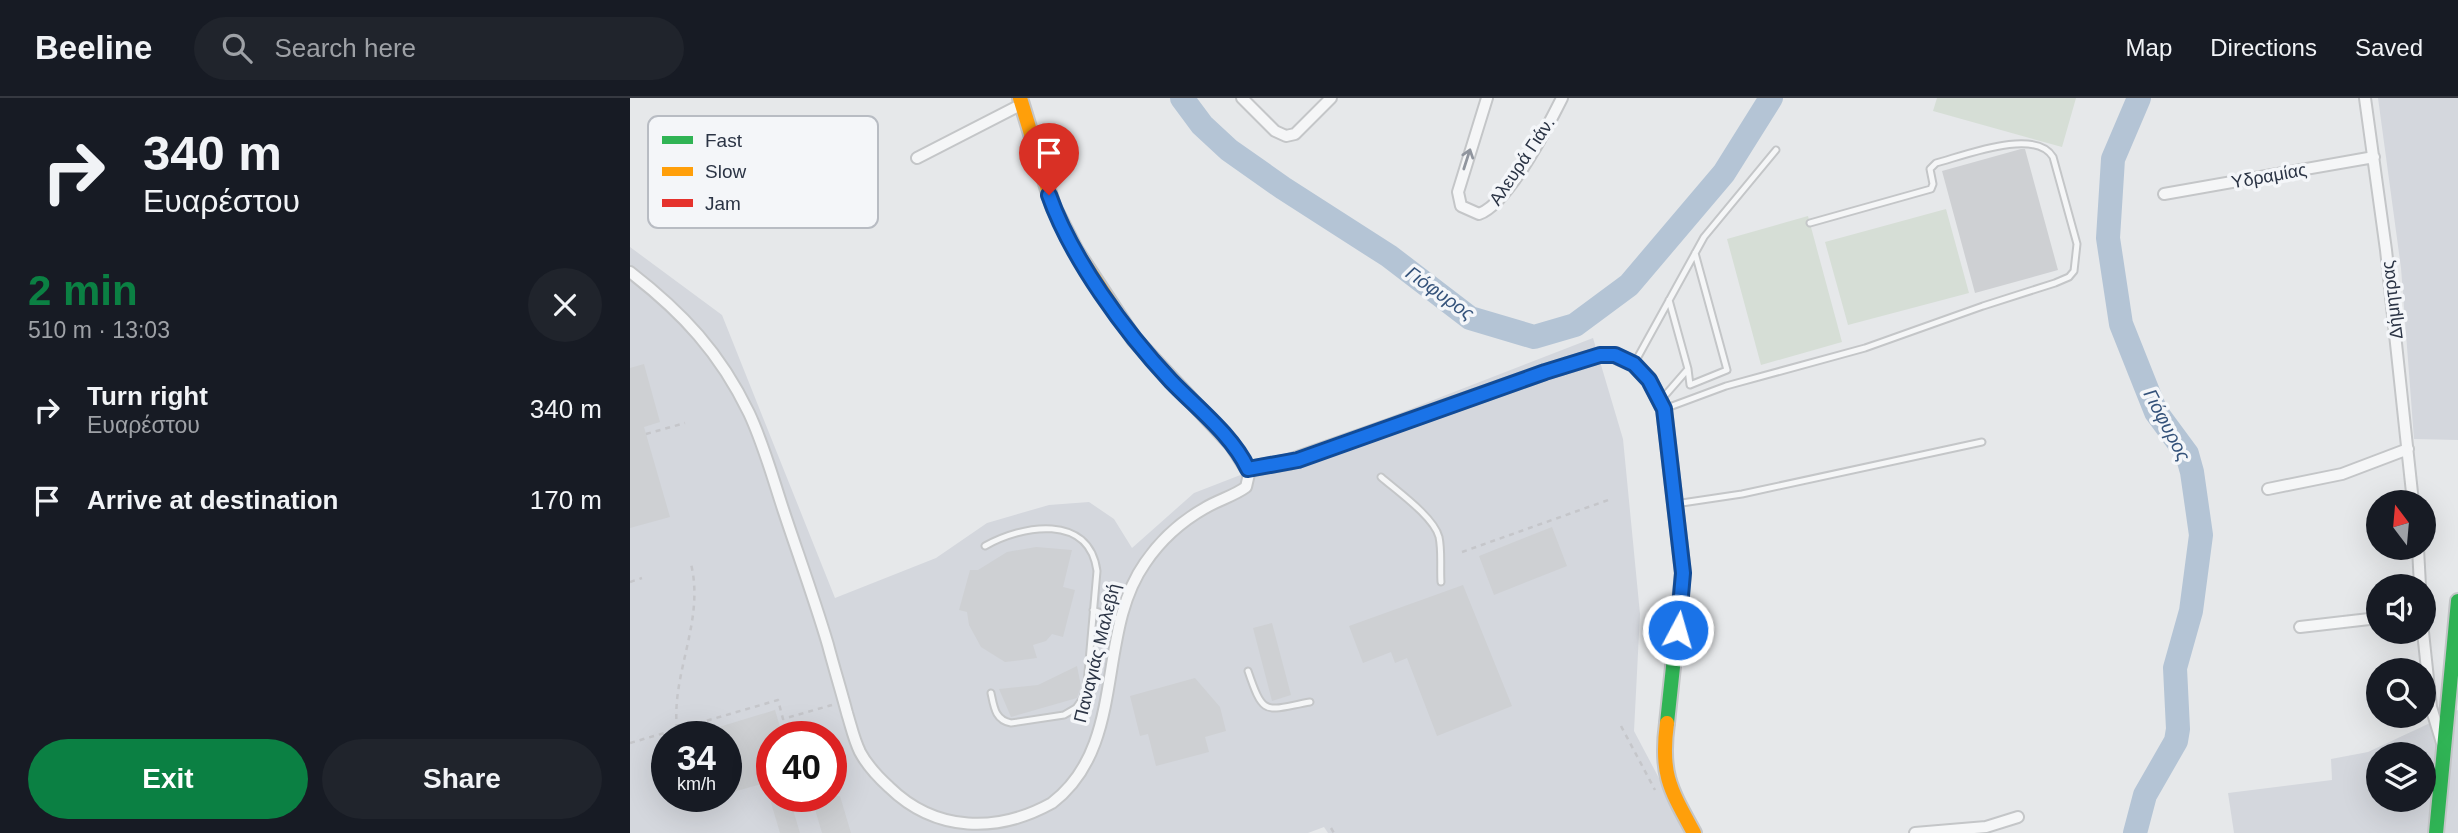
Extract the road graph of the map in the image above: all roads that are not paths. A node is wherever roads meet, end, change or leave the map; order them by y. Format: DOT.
graph roads {
  1 [pos="1242,98"];
  2 [pos="1331,98"];
  3 [pos="1487,98"];
  4 [pos="1562,98"];
  5 [pos="2365,98"];
  6 [pos="1021,101"];
  7 [pos="1776,150"];
  8 [pos="2374,157"];
  9 [pos="917,158"];
  10 [pos="2164,194"];
  11 [pos="1810,223"];
  12 [pos="1695,253"];
  13 [pos="630,272"];
  14 [pos="1670,300"];
  15 [pos="1634,364"];
  16 [pos="1688,369"];
  17 [pos="1662,405"];
  18 [pos="1983,442"];
  19 [pos="2407,449"];
  20 [pos="1248,469"];
  21 [pos="1381,477"];
  22 [pos="2268,489"];
  23 [pos="2412,490"];
  24 [pos="1675,504"];
  25 [pos="985,546"];
  26 [pos="1441,582"];
  27 [pos="2458,601"];
  28 [pos="1093,610"];
  29 [pos="2366,619"];
  30 [pos="1121,620"];
  31 [pos="2300,627"];
  32 [pos="2424,644"];
  33 [pos="1248,671"];
  34 [pos="991,693"];
  35 [pos="1310,702"];
  36 [pos="2443,746"];
  37 [pos="2018,817"];
  38 [pos="1694,833"];
  39 [pos="1915,833"];
  40 [pos="2436,833"];
  1 -- 2 [label="street"];
  4 -- 3 [label="street, Αλευρά Γιάν., one-way"];
  5 -- 8 [label="street, Δήμητρας"];
  6 -- 9 [label="street"];
  6 -- 20 [label="street"];
  7 -- 12 [label="lane"];
  8 -- 10 [label="street, Υδραμίας"];
  8 -- 19 [label="street, Δήμητρας"];
  11 -- 17 [label="lane"];
  12 -- 14 [label="lane"];
  12 -- 16 [label="lane"];
  13 -- 30 [label="street, Παναγιάς Μαλεβή"];
  14 -- 15 [label="lane"];
  14 -- 16 [label="lane"];
  15 -- 17 [label="street"];
  15 -- 20 [label="street"];
  16 -- 17 [label="lane"];
  17 -- 24 [label="street"];
  18 -- 24 [label="lane"];
  19 -- 22 [label="street"];
  19 -- 23 [label="street, Δήμητρας"];
  20 -- 30 [label="street, Παναγιάς Μαλεβή"];
  21 -- 26 [label="lane"];
  24 -- 38 [label="street"];
  25 -- 28 [label="lane"];
  27 -- 36 [label="street"];
  28 -- 30 [label="lane"];
  28 -- 34 [label="lane"];
  29 -- 31 [label="street"];
  32 -- 36 [label="street"];
  33 -- 35 [label="lane"];
  36 -- 40 [label="street"];
  37 -- 39 [label="street"];
}
